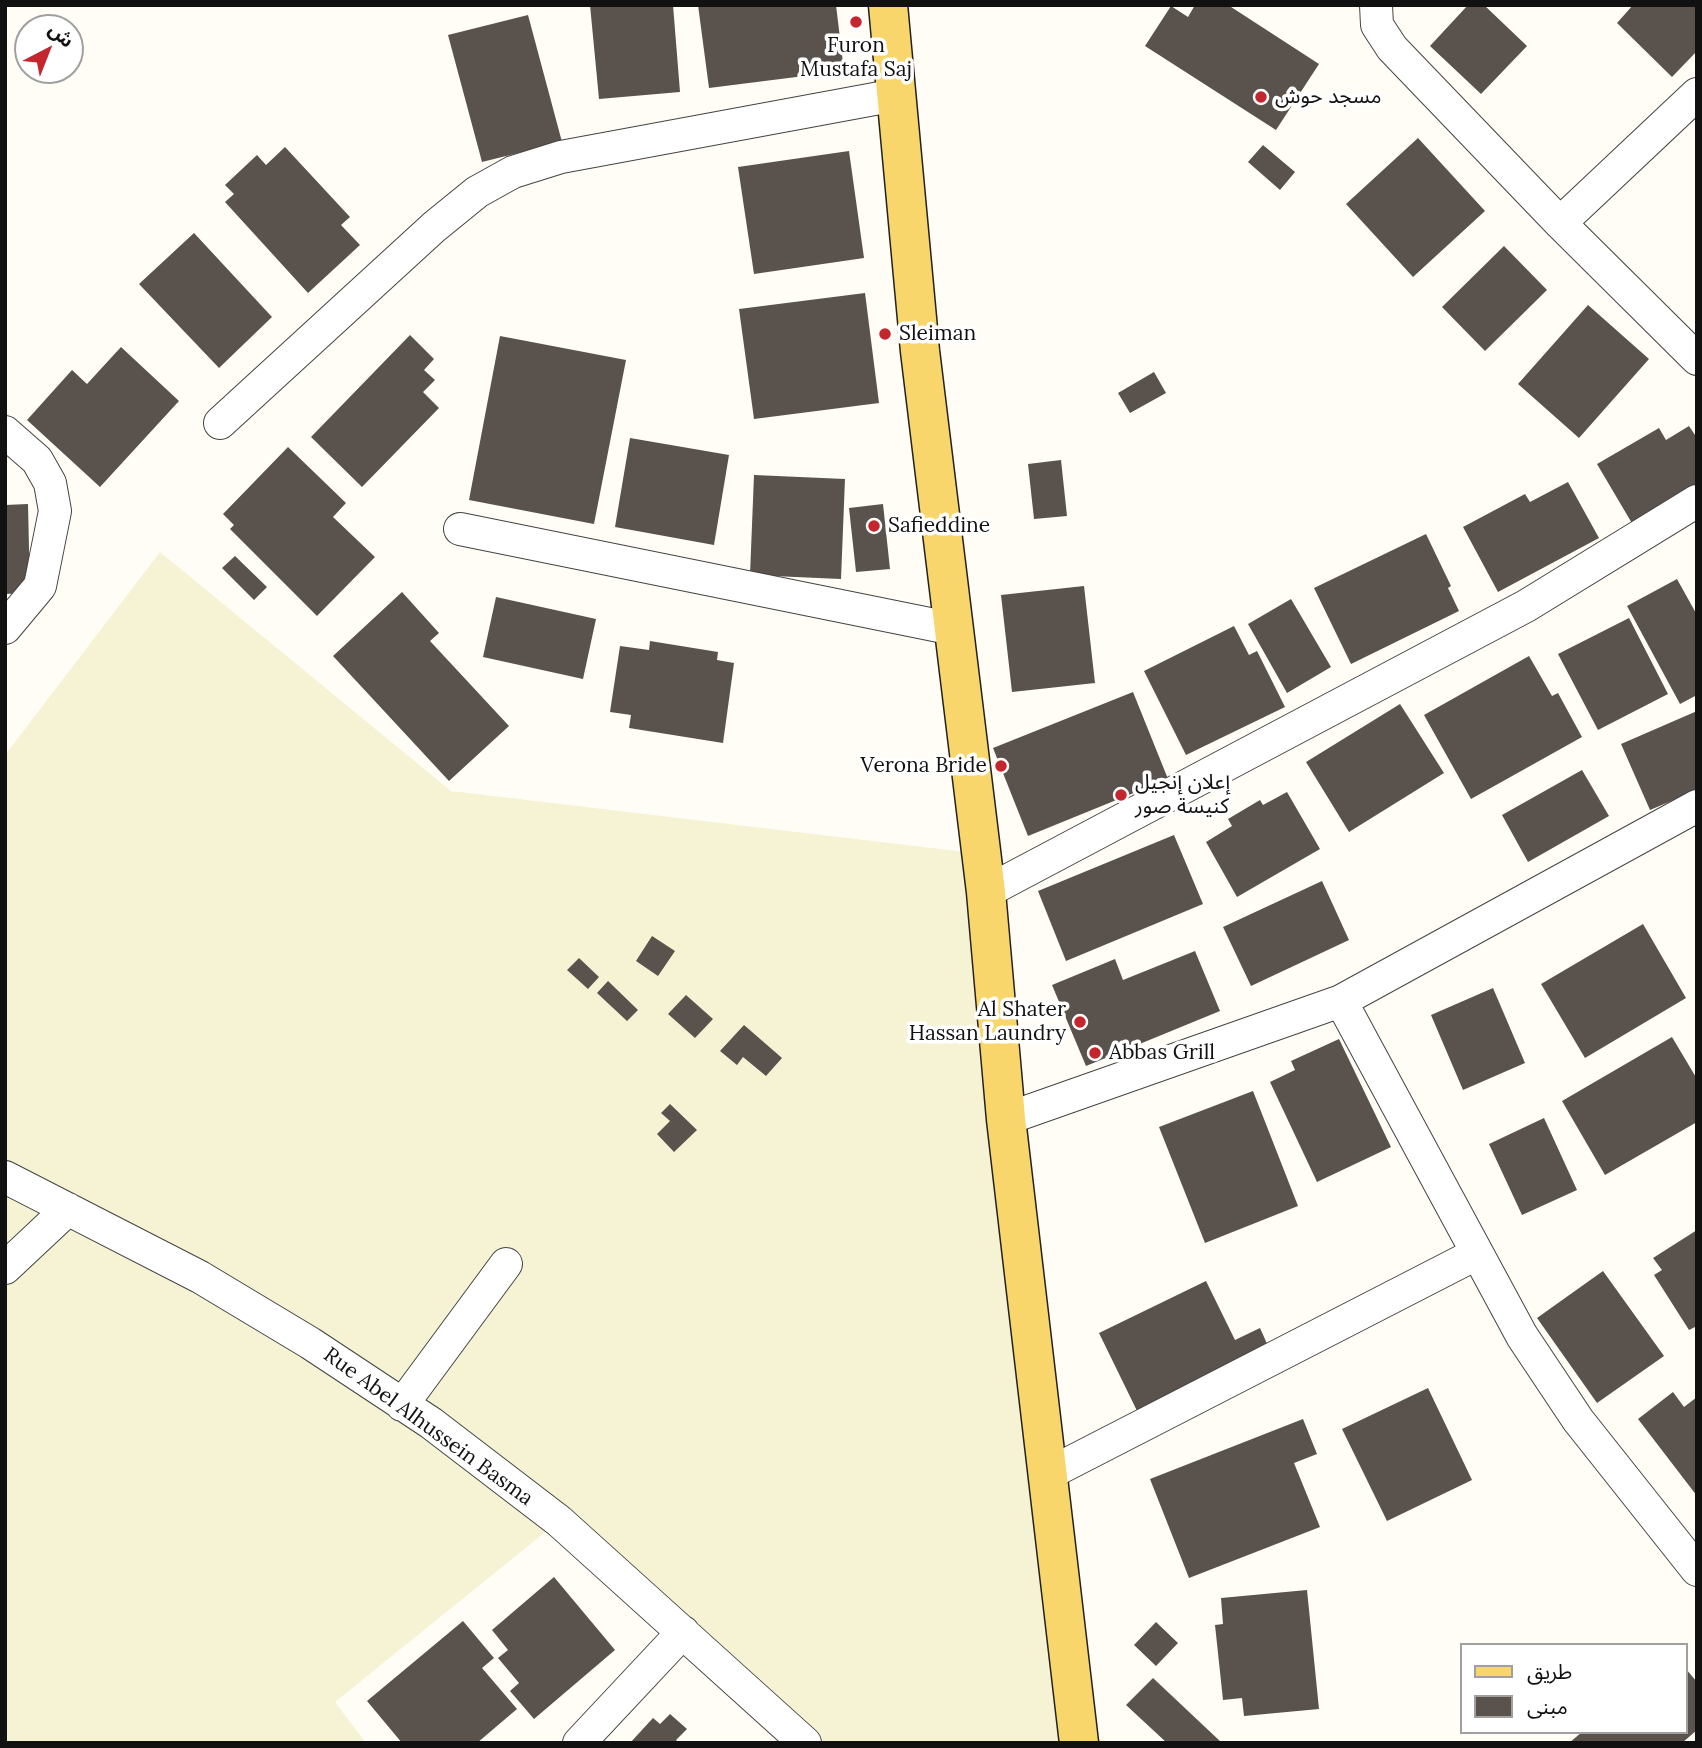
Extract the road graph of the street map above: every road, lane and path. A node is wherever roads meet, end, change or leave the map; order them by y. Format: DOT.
graph roads {
  1 [pos="888,5"];
  2 [pos="1376,5"];
  3 [pos="1697,94"];
  4 [pos="896,95"];
  5 [pos="1560,223"];
  6 [pos="1697,359"];
  7 [pos="220,423"];
  8 [pos="5,432"];
  9 [pos="1697,501"];
  10 [pos="460,529"];
  11 [pos="5,628"];
  12 [pos="954,629"];
  13 [pos="1697,806"];
  14 [pos="986,892"];
  15 [pos="1341,1001"];
  16 [pos="1006,1119"];
  17 [pos="5,1177"];
  18 [pos="68,1209"];
  19 [pos="1476,1254"];
  20 [pos="506,1265"];
  21 [pos="5,1268"];
  22 [pos="402,1405"];
  23 [pos="1048,1474"];
  24 [pos="1697,1570"];
  25 [pos="683,1632"];
  26 [pos="579,1743"];
  27 [pos="805,1743"];
  28 [pos="1079,1743"];
  1 -- 4 [label="main road"];
  2 -- 5 [label="street"];
  3 -- 5 [label="street"];
  4 -- 7 [label="street"];
  4 -- 12 [label="main road"];
  5 -- 6 [label="street"];
  8 -- 11 [label="street"];
  9 -- 14 [label="street"];
  10 -- 12 [label="street"];
  12 -- 14 [label="main road"];
  13 -- 15 [label="street"];
  14 -- 16 [label="main road"];
  15 -- 16 [label="street"];
  15 -- 19 [label="street"];
  16 -- 23 [label="main road"];
  17 -- 18 [label="street, Rue Abel Alhussein Basma"];
  18 -- 21 [label="street"];
  18 -- 22 [label="street, Rue Abel Alhussein Basma"];
  19 -- 23 [label="street"];
  19 -- 24 [label="street"];
  20 -- 22 [label="street"];
  22 -- 25 [label="street, Rue Abel Alhussein Basma"];
  23 -- 28 [label="main road"];
  25 -- 26 [label="street"];
  25 -- 27 [label="street, Rue Abel Alhussein Basma"];
}
